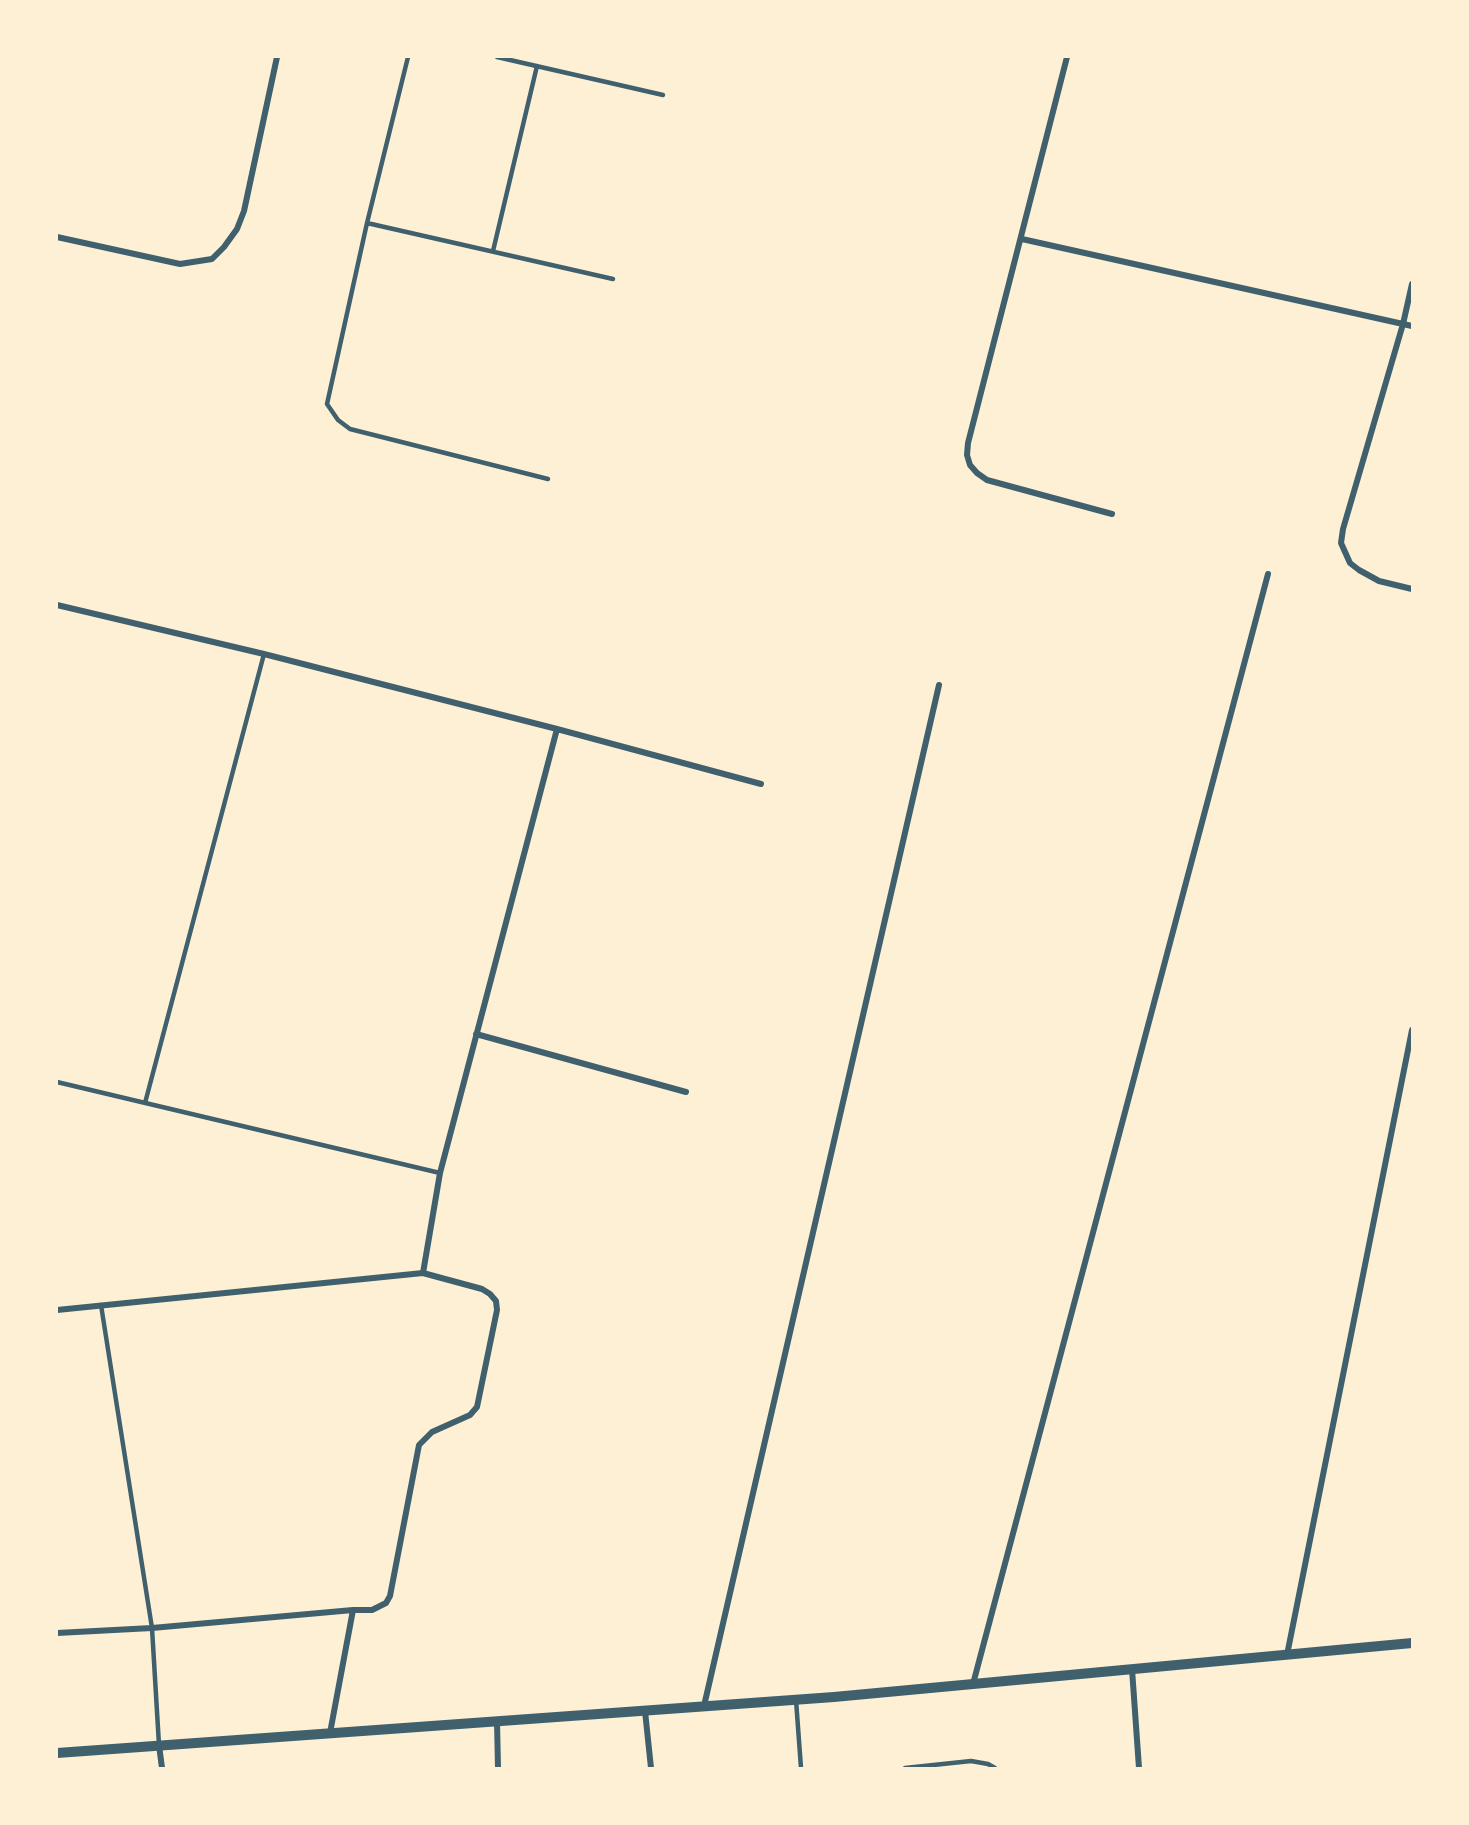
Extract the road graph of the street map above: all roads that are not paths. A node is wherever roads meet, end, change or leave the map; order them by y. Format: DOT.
graph roads {
  1 [pos="277,57"];
  2 [pos="408,57"];
  3 [pos="497,57"];
  4 [pos="1067,57"];
  5 [pos="537,66"];
  6 [pos="663,95"];
  7 [pos="367,223"];
  8 [pos="57,237"];
  9 [pos="1022,239"];
  10 [pos="493,251"];
  11 [pos="613,279"];
  12 [pos="1412,284"];
  13 [pos="1402,324"];
  14 [pos="1412,326"];
  15 [pos="548,479"];
  16 [pos="1112,514"];
  17 [pos="1268,574"];
  18 [pos="1412,589"];
  19 [pos="57,605"];
  20 [pos="264,654"];
  21 [pos="939,685"];
  22 [pos="557,729"];
  23 [pos="760,784"];
  24 [pos="1412,1030"];
  25 [pos="476,1034"];
  26 [pos="57,1082"];
  27 [pos="686,1092"];
  28 [pos="145,1103"];
  29 [pos="440,1173"];
  30 [pos="423,1273"];
  31 [pos="101,1305"];
  32 [pos="57,1310"];
  33 [pos="353,1610"];
  34 [pos="152,1628"];
  35 [pos="57,1633"];
  36 [pos="1412,1643"];
  37 [pos="1287,1654"];
  38 [pos="1132,1669"];
  39 [pos="973,1684"];
  40 [pos="796,1700"];
  41 [pos="704,1706"];
  42 [pos="645,1711"];
  43 [pos="497,1721"];
  44 [pos="330,1733"];
  45 [pos="159,1745"];
  46 [pos="57,1753"];
  47 [pos="162,1768"];
  48 [pos="498,1768"];
  49 [pos="651,1768"];
  50 [pos="801,1768"];
  51 [pos="905,1768"];
  52 [pos="996,1768"];
  53 [pos="1139,1768"];
  1 -- 8 [label="street"];
  2 -- 7 [label="lane"];
  3 -- 5 [label="lane"];
  4 -- 9 [label="street"];
  5 -- 6 [label="lane"];
  5 -- 10 [label="lane"];
  7 -- 10 [label="lane"];
  7 -- 15 [label="lane"];
  9 -- 13 [label="street"];
  9 -- 16 [label="street"];
  10 -- 11 [label="lane"];
  12 -- 13 [label="street"];
  13 -- 14 [label="street"];
  13 -- 18 [label="street"];
  17 -- 39 [label="street"];
  19 -- 20 [label="street"];
  20 -- 22 [label="street"];
  20 -- 28 [label="lane"];
  21 -- 41 [label="street"];
  22 -- 23 [label="street"];
  22 -- 25 [label="street"];
  24 -- 37 [label="street"];
  25 -- 27 [label="street"];
  25 -- 29 [label="street"];
  26 -- 28 [label="lane"];
  28 -- 29 [label="lane"];
  29 -- 30 [label="street"];
  30 -- 31 [label="street"];
  30 -- 33 [label="street"];
  31 -- 32 [label="street"];
  31 -- 34 [label="lane"];
  33 -- 34 [label="street"];
  33 -- 44 [label="street"];
  34 -- 35 [label="street"];
  34 -- 45 [label="lane"];
  36 -- 37 [label="street"];
  37 -- 38 [label="street"];
  38 -- 39 [label="street"];
  38 -- 53 [label="street"];
  39 -- 40 [label="street"];
  40 -- 41 [label="street"];
  40 -- 50 [label="lane"];
  41 -- 42 [label="street"];
  42 -- 43 [label="street"];
  42 -- 49 [label="street"];
  43 -- 44 [label="street"];
  43 -- 48 [label="street"];
  44 -- 45 [label="street"];
  45 -- 46 [label="street"];
  45 -- 47 [label="street"];
  51 -- 52 [label="lane"];
}
